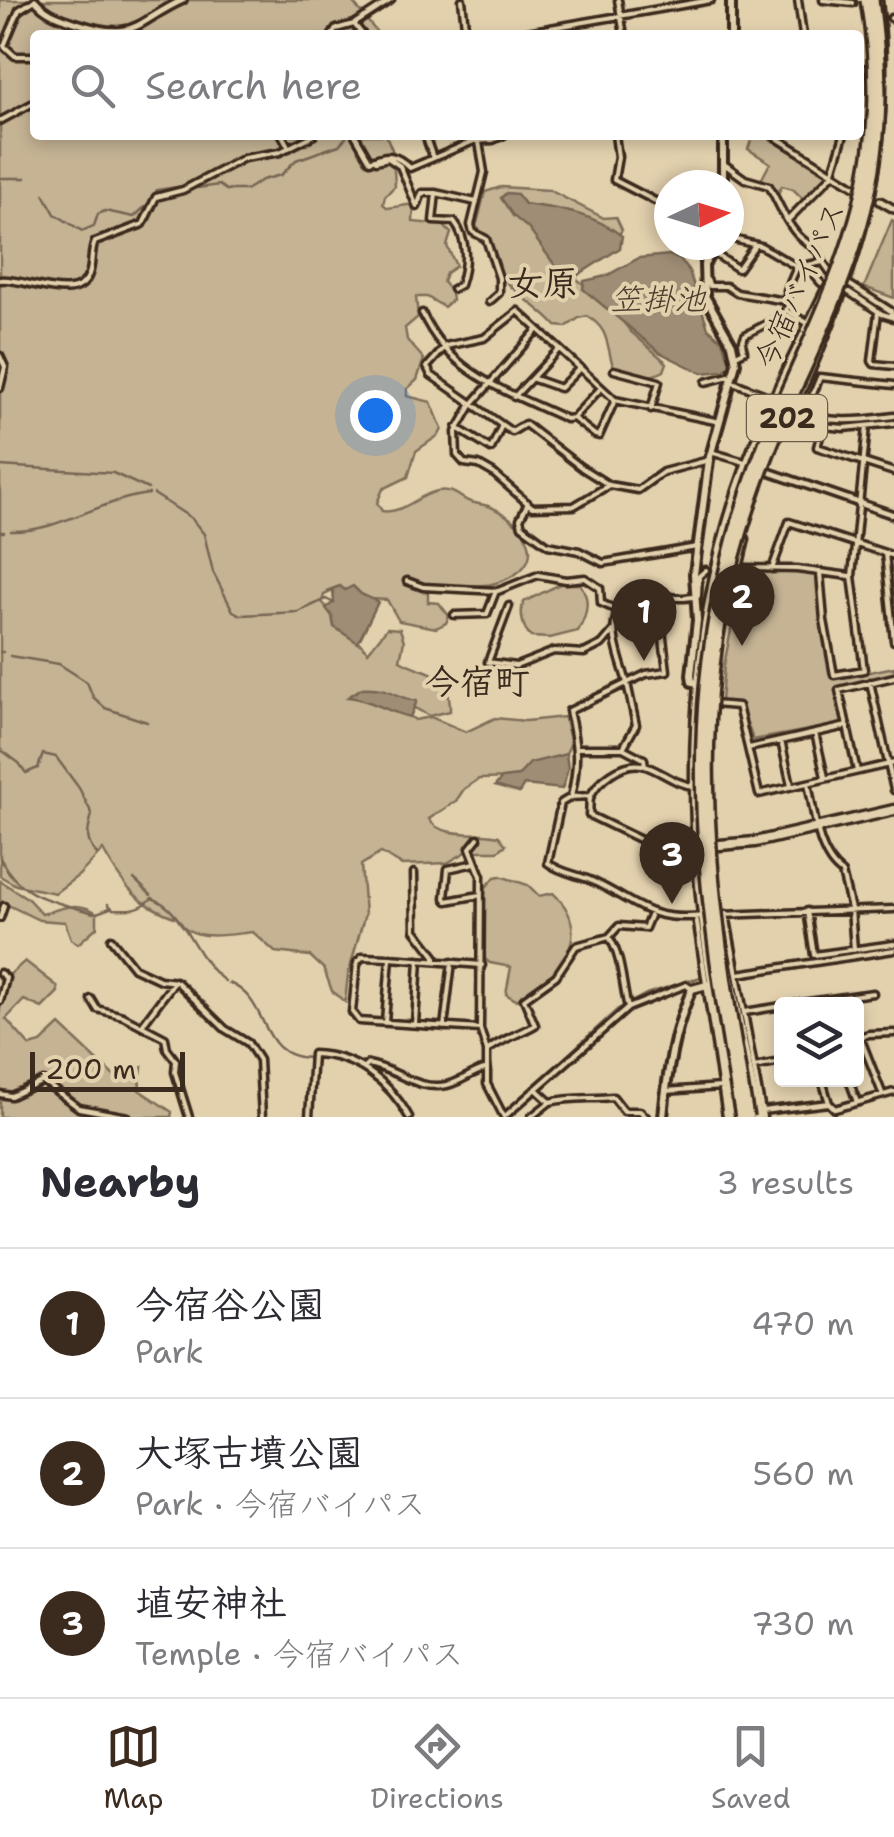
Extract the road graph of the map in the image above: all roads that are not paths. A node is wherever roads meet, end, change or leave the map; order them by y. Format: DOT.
graph roads {
  1 [pos="35,0"];
  2 [pos="183,0"];
  3 [pos="391,0"];
  4 [pos="462,0"];
  5 [pos="618,0"];
  6 [pos="711,0"];
  7 [pos="731,0"];
  8 [pos="798,0"];
  9 [pos="824,0"];
  10 [pos="866,1"];
  11 [pos="621,16"];
  12 [pos="354,24"];
  13 [pos="97,30"];
  14 [pos="118,30"];
  15 [pos="335,30"];
  16 [pos="359,30"];
  17 [pos="465,30"];
  18 [pos="549,30"];
  19 [pos="623,30"];
  20 [pos="731,30"];
  21 [pos="802,30"];
  22 [pos="30,56"];
  23 [pos="891,66"];
  24 [pos="30,105"];
  25 [pos="0,120"];
  26 [pos="285,140"];
  27 [pos="304,140"];
  28 [pos="358,140"];
  29 [pos="427,140"];
  30 [pos="487,140"];
  31 [pos="616,140"];
  32 [pos="723,140"];
  33 [pos="780,140"];
  34 [pos="842,140"];
  35 [pos="480,142"];
  36 [pos="289,148"];
  37 [pos="433,158"];
  38 [pos="370,161"];
  39 [pos="722,162"];
  40 [pos="722,170"];
  41 [pos="832,175"];
  42 [pos="885,186"];
  43 [pos="865,192"];
  44 [pos="436,193"];
  45 [pos="654,200"];
  46 [pos="881,201"];
  47 [pos="476,202"];
  48 [pos="894,208"];
  49 [pos="876,218"];
  50 [pos="790,219"];
  51 [pos="871,234"];
  52 [pos="744,242"];
  53 [pos="755,245"];
  54 [pos="709,260"];
  55 [pos="728,260"];
  56 [pos="823,262"];
  57 [pos="796,267"];
  58 [pos="807,267"];
  59 [pos="703,272"];
  60 [pos="833,276"];
  61 [pos="0,280"];
  62 [pos="821,282"];
  63 [pos="453,289"];
  64 [pos="849,289"];
  65 [pos="488,302"];
  66 [pos="786,302"];
  67 [pos="786,310"];
  68 [pos="878,312"];
  69 [pos="422,313"];
  70 [pos="894,318"];
  71 [pos="810,324"];
  72 [pos="538,330"];
  73 [pos="443,349"];
  74 [pos="559,350"];
  75 [pos="0,356"];
  76 [pos="736,356"];
  77 [pos="894,366"];
  78 [pos="579,369"];
  79 [pos="614,370"];
  80 [pos="532,378"];
  81 [pos="734,379"];
  82 [pos="706,382"];
  83 [pos="486,384"];
  84 [pos="894,385"];
  85 [pos="0,388"];
  86 [pos="600,389"];
  87 [pos="514,397"];
  88 [pos="615,400"];
  89 [pos="472,404"];
  90 [pos="651,409"];
  91 [pos="802,412"];
  92 [pos="573,418"];
  93 [pos="894,419"];
  94 [pos="720,422"];
  95 [pos="502,425"];
  96 [pos="867,426"];
  97 [pos="457,428"];
  98 [pos="710,456"];
  99 [pos="864,462"];
  100 [pos="748,463"];
  101 [pos="766,472"];
  102 [pos="894,472"];
  103 [pos="609,485"];
  104 [pos="859,503"];
  105 [pos="527,505"];
  106 [pos="894,515"];
  107 [pos="853,543"];
  108 [pos="697,547"];
  109 [pos="885,554"];
  110 [pos="894,556"];
  111 [pos="746,568"];
  112 [pos="772,568"];
  113 [pos="706,570"];
  114 [pos="820,573"];
  115 [pos="852,576"];
  116 [pos="407,581"];
  117 [pos="496,591"];
  118 [pos="658,596"];
  119 [pos="694,597"];
  120 [pos="509,606"];
  121 [pos="618,611"];
  122 [pos="454,615"];
  123 [pos="613,631"];
  124 [pos="894,641"];
  125 [pos="894,676"];
  126 [pos="870,682"];
  127 [pos="699,683"];
  128 [pos="627,684"];
  129 [pos="713,704"];
  130 [pos="847,726"];
  131 [pos="815,733"];
  132 [pos="781,741"];
  133 [pos="578,748"];
  134 [pos="623,748"];
  135 [pos="748,748"];
  136 [pos="891,763"];
  137 [pos="645,766"];
  138 [pos="857,772"];
  139 [pos="825,779"];
  140 [pos="808,783"];
  141 [pos="694,786"];
  142 [pos="792,787"];
  143 [pos="894,790"];
  144 [pos="571,796"];
  145 [pos="590,796"];
  146 [pos="894,810"];
  147 [pos="818,828"];
  148 [pos="478,838"];
  149 [pos="697,843"];
  150 [pos="715,847"];
  151 [pos="476,863"];
  152 [pos="414,873"];
  153 [pos="481,895"];
  154 [pos="4,906"];
  155 [pos="851,909"];
  156 [pos="894,910"];
  157 [pos="807,911"];
  158 [pos="650,914"];
  159 [pos="723,915"];
  160 [pos="700,917"];
  161 [pos="0,918"];
  162 [pos="609,937"];
  163 [pos="111,939"];
  164 [pos="894,947"];
  165 [pos="854,950"];
  166 [pos="390,958"];
  167 [pos="419,960"];
  168 [pos="435,961"];
  169 [pos="452,962"];
  170 [pos="482,965"];
  171 [pos="727,965"];
  172 [pos="0,973"];
  173 [pos="738,974"];
  174 [pos="175,981"];
  175 [pos="710,984"];
  176 [pos="692,988"];
  177 [pos="873,992"];
  178 [pos="840,997"];
  179 [pos="90,999"];
  180 [pos="0,1001"];
  181 [pos="627,1004"];
  182 [pos="774,1007"];
  183 [pos="745,1012"];
  184 [pos="385,1022"];
  185 [pos="415,1024"];
  186 [pos="142,1026"];
  187 [pos="444,1026"];
  188 [pos="480,1029"];
  189 [pos="893,1033"];
  190 [pos="864,1036"];
  191 [pos="894,1041"];
  192 [pos="486,1051"];
  193 [pos="864,1051"];
  194 [pos="774,1063"];
  195 [pos="754,1066"];
  196 [pos="365,1067"];
  197 [pos="486,1069"];
  198 [pos="721,1087"];
  199 [pos="824,1087"];
  200 [pos="852,1087"];
  201 [pos="537,1090"];
  202 [pos="666,1091"];
  203 [pos="894,1092"];
  204 [pos="0,1094"];
  205 [pos="882,1094"];
  206 [pos="550,1102"];
  207 [pos="857,1102"];
  208 [pos="829,1104"];
  209 [pos="535,1116"];
  210 [pos="747,1116"];
  211 [pos="128,1117"];
  212 [pos="188,1117"];
  213 [pos="262,1117"];
  214 [pos="309,1117"];
  215 [pos="409,1117"];
  216 [pos="504,1117"];
  217 [pos="646,1117"];
  218 [pos="664,1117"];
  1 -- 13 [label="street"];
  1 -- 22 [label="street"];
  2 -- 14 [label="street"];
  3 -- 12 [label="street"];
  4 -- 17 [label="street"];
  5 -- 11 [label="street"];
  6 -- 11 [label="street"];
  7 -- 20 [label="main road"];
  8 -- 21 [label="street"];
  9 -- 10 [label="street"];
  10 -- 23 [label="highway"];
  10 -- 43 [label="highway, 今宿バイパス / 202"];
  10 -- 210 [label="highway, bridge"];
  11 -- 18 [label="street"];
  11 -- 19 [label="street"];
  12 -- 15 [label="street"];
  12 -- 16 [label="street"];
  24 -- 25 [label="street"];
  26 -- 36 [label="street"];
  27 -- 36 [label="street"];
  28 -- 38 [label="street"];
  29 -- 37 [label="street"];
  30 -- 35 [label="street"];
  31 -- 45 [label="street"];
  32 -- 39 [label="main road"];
  33 -- 41 [label="street"];
  34 -- 41 [label="street"];
  35 -- 37 [label="street"];
  35 -- 47 [label="street"];
  36 -- 61 [label="street"];
  37 -- 38 [label="street"];
  38 -- 44 [label="street"];
  39 -- 40 [label="main road"];
  39 -- 50 [label="street"];
  41 -- 43 [label="street"];
  41 -- 50 [label="street"];
  42 -- 46 [label="highway, 今宿バイパス"];
  43 -- 46 [label="street"];
  43 -- 60 [label="highway, 今宿バイパス / 202"];
  44 -- 47 [label="street"];
  44 -- 63 [label="street"];
  46 -- 48 [label="street"];
  46 -- 49 [label="highway, 今宿バイパス"];
  47 -- 65 [label="street"];
  50 -- 56 [label="street"];
  51 -- 64 [label="highway, 今宿バイパス / 202"];
  52 -- 53 [label="street"];
  53 -- 55 [label="street"];
  53 -- 57 [label="street"];
  54 -- 59 [label="main road"];
  56 -- 58 [label="street"];
  56 -- 60 [label="street"];
  57 -- 58 [label="street"];
  57 -- 66 [label="street"];
  58 -- 62 [label="street"];
  59 -- 66 [label="street"];
  59 -- 76 [label="main road"];
  60 -- 71 [label="highway, 今宿バイパス / 202"];
  64 -- 68 [label="street"];
  64 -- 70 [label="street"];
  64 -- 101 [label="highway, 今宿バイパス / 202"];
  66 -- 67 [label="street"];
  67 -- 71 [label="street"];
  67 -- 76 [label="street"];
  68 -- 70 [label="street"];
  68 -- 77 [label="street"];
  69 -- 73 [label="street"];
  71 -- 100 [label="highway, 今宿バイパス / 202"];
  72 -- 73 [label="street"];
  72 -- 74 [label="street"];
  72 -- 83 [label="street"];
  73 -- 83 [label="street"];
  73 -- 89 [label="street"];
  74 -- 78 [label="street"];
  74 -- 80 [label="street"];
  75 -- 85 [label="street"];
  76 -- 81 [label="main road"];
  78 -- 80 [label="street"];
  78 -- 86 [label="street"];
  79 -- 90 [label="street"];
  80 -- 87 [label="street"];
  81 -- 82 [label="street"];
  81 -- 91 [label="street, bridge"];
  81 -- 94 [label="main road"];
  83 -- 87 [label="street"];
  83 -- 89 [label="street"];
  84 -- 91 [label="street"];
  86 -- 88 [label="street"];
  86 -- 92 [label="street"];
  87 -- 92 [label="street"];
  88 -- 90 [label="street"];
  88 -- 92 [label="street"];
  89 -- 95 [label="street"];
  89 -- 97 [label="street"];
  90 -- 94 [label="street"];
  91 -- 93 [label="street"];
  93 -- 96 [label="street"];
  94 -- 98 [label="main road"];
  95 -- 97 [label="street"];
  95 -- 103 [label="street"];
  96 -- 99 [label="street"];
  96 -- 99 [label="street"];
  97 -- 105 [label="street"];
  98 -- 100 [label="street"];
  98 -- 103 [label="street"];
  98 -- 108 [label="main road"];
  99 -- 102 [label="street"];
  99 -- 104 [label="street"];
  100 -- 101 [label="street"];
  100 -- 127 [label="highway, 今宿バイパス / 202"];
  101 -- 104 [label="street"];
  101 -- 129 [label="highway, 今宿バイパス / 202"];
  103 -- 105 [label="street"];
  104 -- 106 [label="street"];
  104 -- 107 [label="street"];
  105 -- 108 [label="street"];
  107 -- 109 [label="street"];
  107 -- 112 [label="street"];
  107 -- 115 [label="street"];
  108 -- 119 [label="main road"];
  109 -- 110 [label="street"];
  109 -- 124 [label="street"];
  111 -- 112 [label="street"];
  112 -- 114 [label="street"];
  113 -- 119 [label="street"];
  114 -- 115 [label="street"];
  114 -- 115 [label="street"];
  116 -- 117 [label="street"];
  117 -- 121 [label="street"];
  117 -- 122 [label="street"];
  118 -- 119 [label="street"];
  118 -- 121 [label="street"];
  118 -- 128 [label="street"];
  119 -- 127 [label="main road"];
  120 -- 123 [label="street"];
  121 -- 123 [label="street"];
  123 -- 128 [label="street"];
  125 -- 126 [label="street"];
  126 -- 130 [label="street"];
  126 -- 136 [label="street"];
  127 -- 141 [label="highway, 今宿バイパス / 202"];
  128 -- 133 [label="street"];
  128 -- 134 [label="street"];
  129 -- 135 [label="street"];
  129 -- 150 [label="highway, 今宿バイパス / 202"];
  130 -- 131 [label="street"];
  130 -- 138 [label="street"];
  131 -- 132 [label="street"];
  131 -- 139 [label="street"];
  132 -- 135 [label="street"];
  132 -- 142 [label="street"];
  133 -- 134 [label="street"];
  133 -- 144 [label="street"];
  134 -- 137 [label="street"];
  135 -- 142 [label="street"];
  136 -- 138 [label="street"];
  136 -- 143 [label="street"];
  137 -- 141 [label="street"];
  137 -- 145 [label="street"];
  138 -- 139 [label="street"];
  139 -- 140 [label="street"];
  140 -- 142 [label="street"];
  140 -- 147 [label="street"];
  141 -- 149 [label="highway, 今宿バイパス / 202"];
  144 -- 145 [label="street"];
  144 -- 158 [label="street"];
  145 -- 149 [label="street"];
  146 -- 147 [label="highway"];
  147 -- 150 [label="highway"];
  147 -- 155 [label="street"];
  148 -- 151 [label="street"];
  149 -- 150 [label="highway"];
  149 -- 160 [label="highway, 今宿バイパス / 202"];
  150 -- 159 [label="highway, 今宿バイパス / 202"];
  151 -- 153 [label="street"];
  151 -- 153 [label="street"];
  152 -- 168 [label="street"];
  153 -- 170 [label="street"];
  154 -- 161 [label="street"];
  155 -- 156 [label="street"];
  155 -- 157 [label="street"];
  155 -- 165 [label="street"];
  157 -- 159 [label="street"];
  157 -- 165 [label="street"];
  158 -- 160 [label="street"];
  158 -- 162 [label="street"];
  159 -- 160 [label="street"];
  159 -- 171 [label="highway, 今宿バイパス / 202"];
  159 -- 173 [label="street"];
  160 -- 175 [label="highway, 今宿バイパス / 202"];
  162 -- 181 [label="street"];
  162 -- 192 [label="street"];
  163 -- 174 [label="street"];
  164 -- 165 [label="street"];
  164 -- 173 [label="street"];
  166 -- 167 [label="street"];
  166 -- 184 [label="street"];
  166 -- 184 [label="street"];
  167 -- 168 [label="street"];
  167 -- 185 [label="street"];
  168 -- 169 [label="street"];
  169 -- 170 [label="street"];
  169 -- 187 [label="street"];
  170 -- 188 [label="street"];
  171 -- 210 [label="highway, 今宿バイパス / 202"];
  171 -- 210 [label="highway"];
  172 -- 180 [label="street"];
  173 -- 183 [label="street"];
  174 -- 186 [label="street"];
  174 -- 213 [label="street"];
  175 -- 176 [label="main road"];
  175 -- 198 [label="street"];
  175 -- 210 [label="highway, 今宿バイパス / 202"];
  175 -- 210 [label="highway"];
  176 -- 181 [label="street"];
  176 -- 202 [label="main road"];
  177 -- 178 [label="street"];
  179 -- 186 [label="street"];
  181 -- 201 [label="street"];
  182 -- 183 [label="street"];
  183 -- 195 [label="street"];
  184 -- 185 [label="street"];
  185 -- 187 [label="street"];
  186 -- 212 [label="street"];
  187 -- 188 [label="street"];
  188 -- 192 [label="street"];
  189 -- 190 [label="street"];
  189 -- 191 [label="street"];
  192 -- 197 [label="street"];
  193 -- 205 [label="street"];
  194 -- 195 [label="street"];
  195 -- 210 [label="street"];
  196 -- 197 [label="street"];
  196 -- 214 [label="street"];
  196 -- 215 [label="street"];
  197 -- 216 [label="street"];
  198 -- 202 [label="street"];
  198 -- 210 [label="street"];
  199 -- 208 [label="street"];
  200 -- 207 [label="street"];
  201 -- 206 [label="street"];
  201 -- 216 [label="street"];
  202 -- 218 [label="main road"];
  203 -- 205 [label="street"];
  204 -- 211 [label="street"];
  205 -- 207 [label="street"];
  206 -- 209 [label="street"];
  206 -- 217 [label="street"];
  207 -- 208 [label="street"];
  208 -- 210 [label="street"];
}
